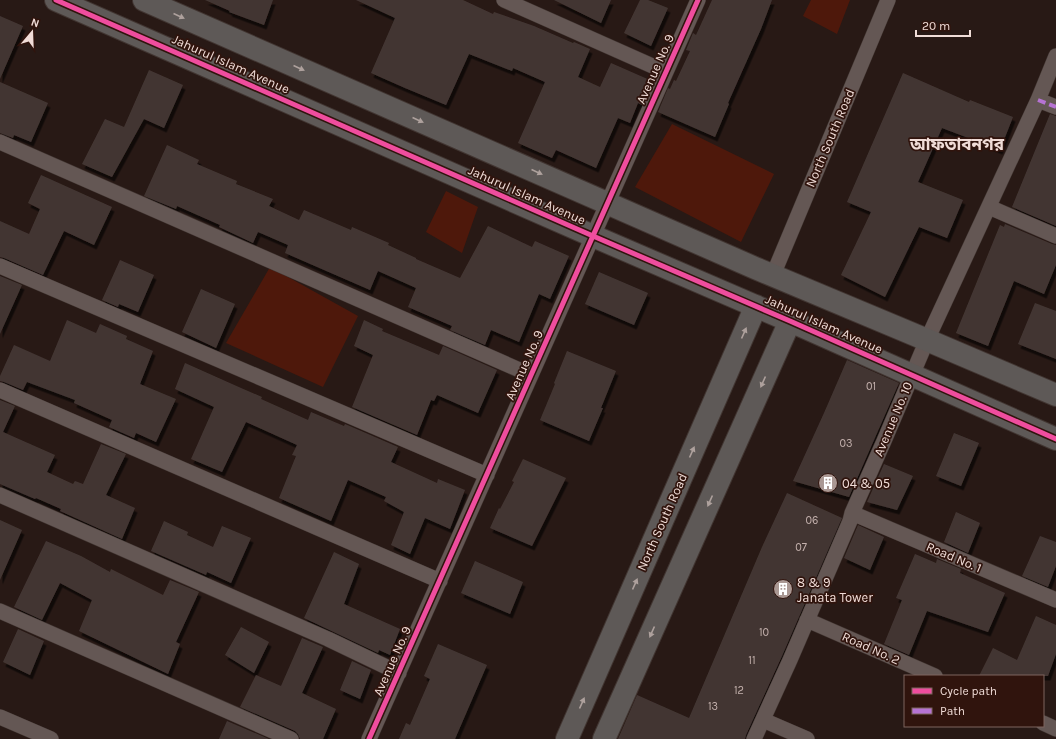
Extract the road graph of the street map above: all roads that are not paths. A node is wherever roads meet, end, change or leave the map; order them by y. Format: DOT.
graph roads {
  1 [pos="56,0"];
  2 [pos="144,0"];
  3 [pos="504,0"];
  4 [pos="698,0"];
  5 [pos="888,0"];
  6 [pos="1056,56"];
  7 [pos="666,72"];
  8 [pos="1038,100"];
  9 [pos="1056,107"];
  10 [pos="0,142"];
  11 [pos="608,203"];
  12 [pos="989,207"];
  13 [pos="593,236"];
  14 [pos="1056,236"];
  15 [pos="0,266"];
  16 [pos="773,275"];
  17 [pos="756,306"];
  18 [pos="790,321"];
  19 [pos="927,340"];
  20 [pos="531,375"];
  21 [pos="912,375"];
  22 [pos="0,390"];
  23 [pos="1056,395"];
  24 [pos="1056,438"];
  25 [pos="486,475"];
  26 [pos="0,495"];
  27 [pos="852,513"];
  28 [pos="440,581"];
  29 [pos="1056,600"];
  30 [pos="0,611"];
  31 [pos="807,620"];
  32 [pos="399,673"];
  33 [pos="933,675"];
  34 [pos="0,717"];
  35 [pos="763,720"];
  36 [pos="1044,724"];
  37 [pos="1056,729"];
  38 [pos="51,739"];
  39 [pos="291,739"];
  40 [pos="369,739"];
  41 [pos="567,739"];
  42 [pos="604,739"];
  43 [pos="754,739"];
  44 [pos="807,739"];
  1 -- 13 [label="street, Jahurul Islam Avenue"];
  2 -- 11 [label="street, Jahurul Islam Avenue, one-way"];
  3 -- 7 [label="street"];
  4 -- 7 [label="street, Avenue No. 9"];
  5 -- 16 [label="street, North South Road"];
  6 -- 8 [label="street, Avenue No. 10"];
  7 -- 11 [label="street, Avenue No. 9"];
  8 -- 9 [label="street"];
  8 -- 12 [label="street, Avenue No. 10"];
  10 -- 20 [label="street"];
  11 -- 13 [label="street, Avenue No. 9"];
  11 -- 16 [label="street, Jahurul Islam Avenue"];
  12 -- 14 [label="street"];
  12 -- 19 [label="street, Avenue No. 10"];
  13 -- 17 [label="street, Jahurul Islam Avenue"];
  13 -- 20 [label="street, Avenue No. 9"];
  15 -- 25 [label="street"];
  16 -- 19 [label="street, Jahurul Islam Avenue"];
  17 -- 18 [label="street, Jahurul Islam Avenue"];
  41 -- 17 [label="street, North South Road, one-way"];
  18 -- 21 [label="street, Jahurul Islam Avenue"];
  18 -- 42 [label="street, one-way"];
  19 -- 21 [label="street, Avenue No. 10"];
  19 -- 23 [label="street, Jahurul Islam Avenue"];
  20 -- 25 [label="street, Avenue No. 9"];
  21 -- 24 [label="street, Jahurul Islam Avenue"];
  21 -- 27 [label="street, Avenue No. 10"];
  22 -- 28 [label="street"];
  25 -- 28 [label="street, Avenue No. 9"];
  26 -- 32 [label="street"];
  27 -- 29 [label="street, Road No. 1"];
  27 -- 31 [label="street, Avenue No. 10"];
  28 -- 32 [label="street, Avenue No. 9"];
  30 -- 39 [label="street"];
  31 -- 33 [label="street, Road No. 2"];
  31 -- 35 [label="street, Avenue No. 10"];
  32 -- 40 [label="street, Avenue No. 9"];
  34 -- 38 [label="street"];
  35 -- 43 [label="street, Avenue No. 10"];
  35 -- 44 [label="street"];
  36 -- 37 [label="street"];
}
